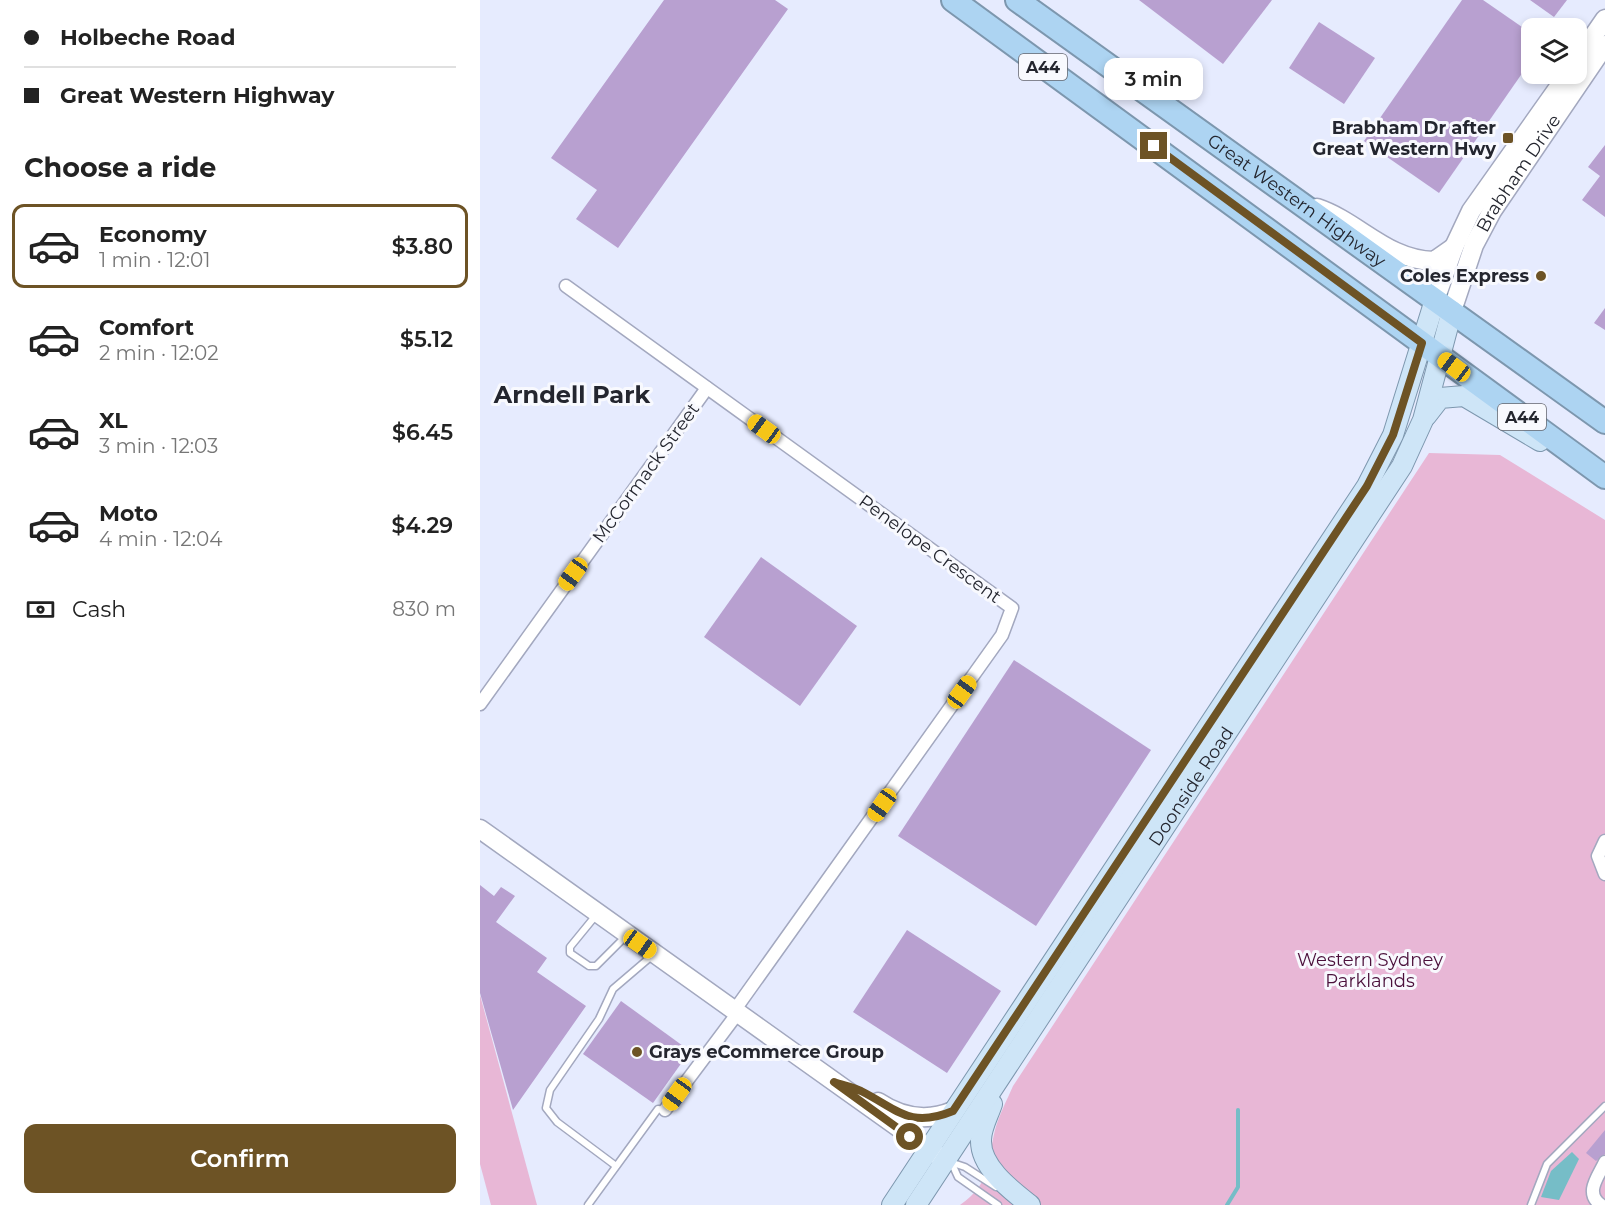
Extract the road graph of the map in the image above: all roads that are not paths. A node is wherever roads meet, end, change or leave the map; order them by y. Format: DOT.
graph roads {
  1 [pos="953,0"];
  2 [pos="1017,0"];
  3 [pos="1605,19"];
  4 [pos="1587,45"];
  5 [pos="1605,45"];
  6 [pos="1561,84"];
  7 [pos="1301,203"];
  8 [pos="1454,247"];
  9 [pos="566,286"];
  10 [pos="1443,306"];
  11 [pos="1422,343"];
  12 [pos="1440,356"];
  13 [pos="707,388"];
  14 [pos="1423,420"];
  15 [pos="1605,422"];
  16 [pos="1605,477"];
  17 [pos="480,704"];
  18 [pos="480,829"];
  19 [pos="1605,841"];
  20 [pos="1605,874"];
  21 [pos="598,914"];
  22 [pos="627,935"];
  23 [pos="654,954"];
  24 [pos="735,1012"];
  25 [pos="834,1082"];
  26 [pos="999,1082"];
  27 [pos="1605,1106"];
  28 [pos="665,1110"];
  29 [pos="953,1111"];
  30 [pos="928,1149"];
  31 [pos="949,1162"];
  32 [pos="1605,1162"];
  33 [pos="616,1166"];
  34 [pos="588,1205"];
  35 [pos="892,1205"];
  36 [pos="916,1205"];
  37 [pos="998,1205"];
  38 [pos="1021,1205"];
  39 [pos="1030,1205"];
  40 [pos="1531,1205"];
  41 [pos="1601,1205"];
  1 -- 11 [label="highway, A44"];
  2 -- 7 [label="highway, Great Western Highway / A44"];
  3 -- 4 [label="main road"];
  5 -- 10 [label="main road, Brabham Drive"];
  6 -- 8 [label="main road, Brabham Drive"];
  7 -- 8 [label="main road"];
  7 -- 10 [label="highway, Great Western Highway / A44"];
  8 -- 10 [label="main road, Brabham Drive"];
  9 -- 13 [label="street, Penelope Crescent"];
  10 -- 11 [label="main road, Doonside Road"];
  10 -- 12 [label="main road, Doonside Road"];
  10 -- 15 [label="highway, Great Western Highway / A44"];
  11 -- 12 [label="highway, A44"];
  11 -- 29 [label="main road, Doonside Road"];
  12 -- 14 [label="main road, Doonside Road"];
  12 -- 16 [label="highway, A44"];
  13 -- 17 [label="street, McCormack Street"];
  13 -- 24 [label="street, Penelope Crescent"];
  14 -- 16 [label="main road"];
  14 -- 26 [label="main road, Doonside Road"];
  18 -- 21 [label="main road"];
  19 -- 20 [label="street"];
  21 -- 22 [label="main road"];
  21 -- 22 [label="lane"];
  22 -- 23 [label="main road"];
  23 -- 24 [label="main road"];
  23 -- 33 [label="lane"];
  24 -- 25 [label="main road"];
  24 -- 28 [label="street"];
  25 -- 29 [label="main road"];
  25 -- 30 [label="main road"];
  26 -- 31 [label="main road, Doonside Road"];
  26 -- 39 [label="main road"];
  27 -- 40 [label="lane"];
  28 -- 33 [label="lane"];
  29 -- 30 [label="main road, Doonside Road"];
  30 -- 31 [label="main road"];
  30 -- 35 [label="main road, Doonside Road"];
  31 -- 36 [label="main road, Doonside Road"];
  31 -- 37 [label="lane"];
  31 -- 38 [label="lane"];
  32 -- 41 [label="street"];
  33 -- 34 [label="lane"];
}
